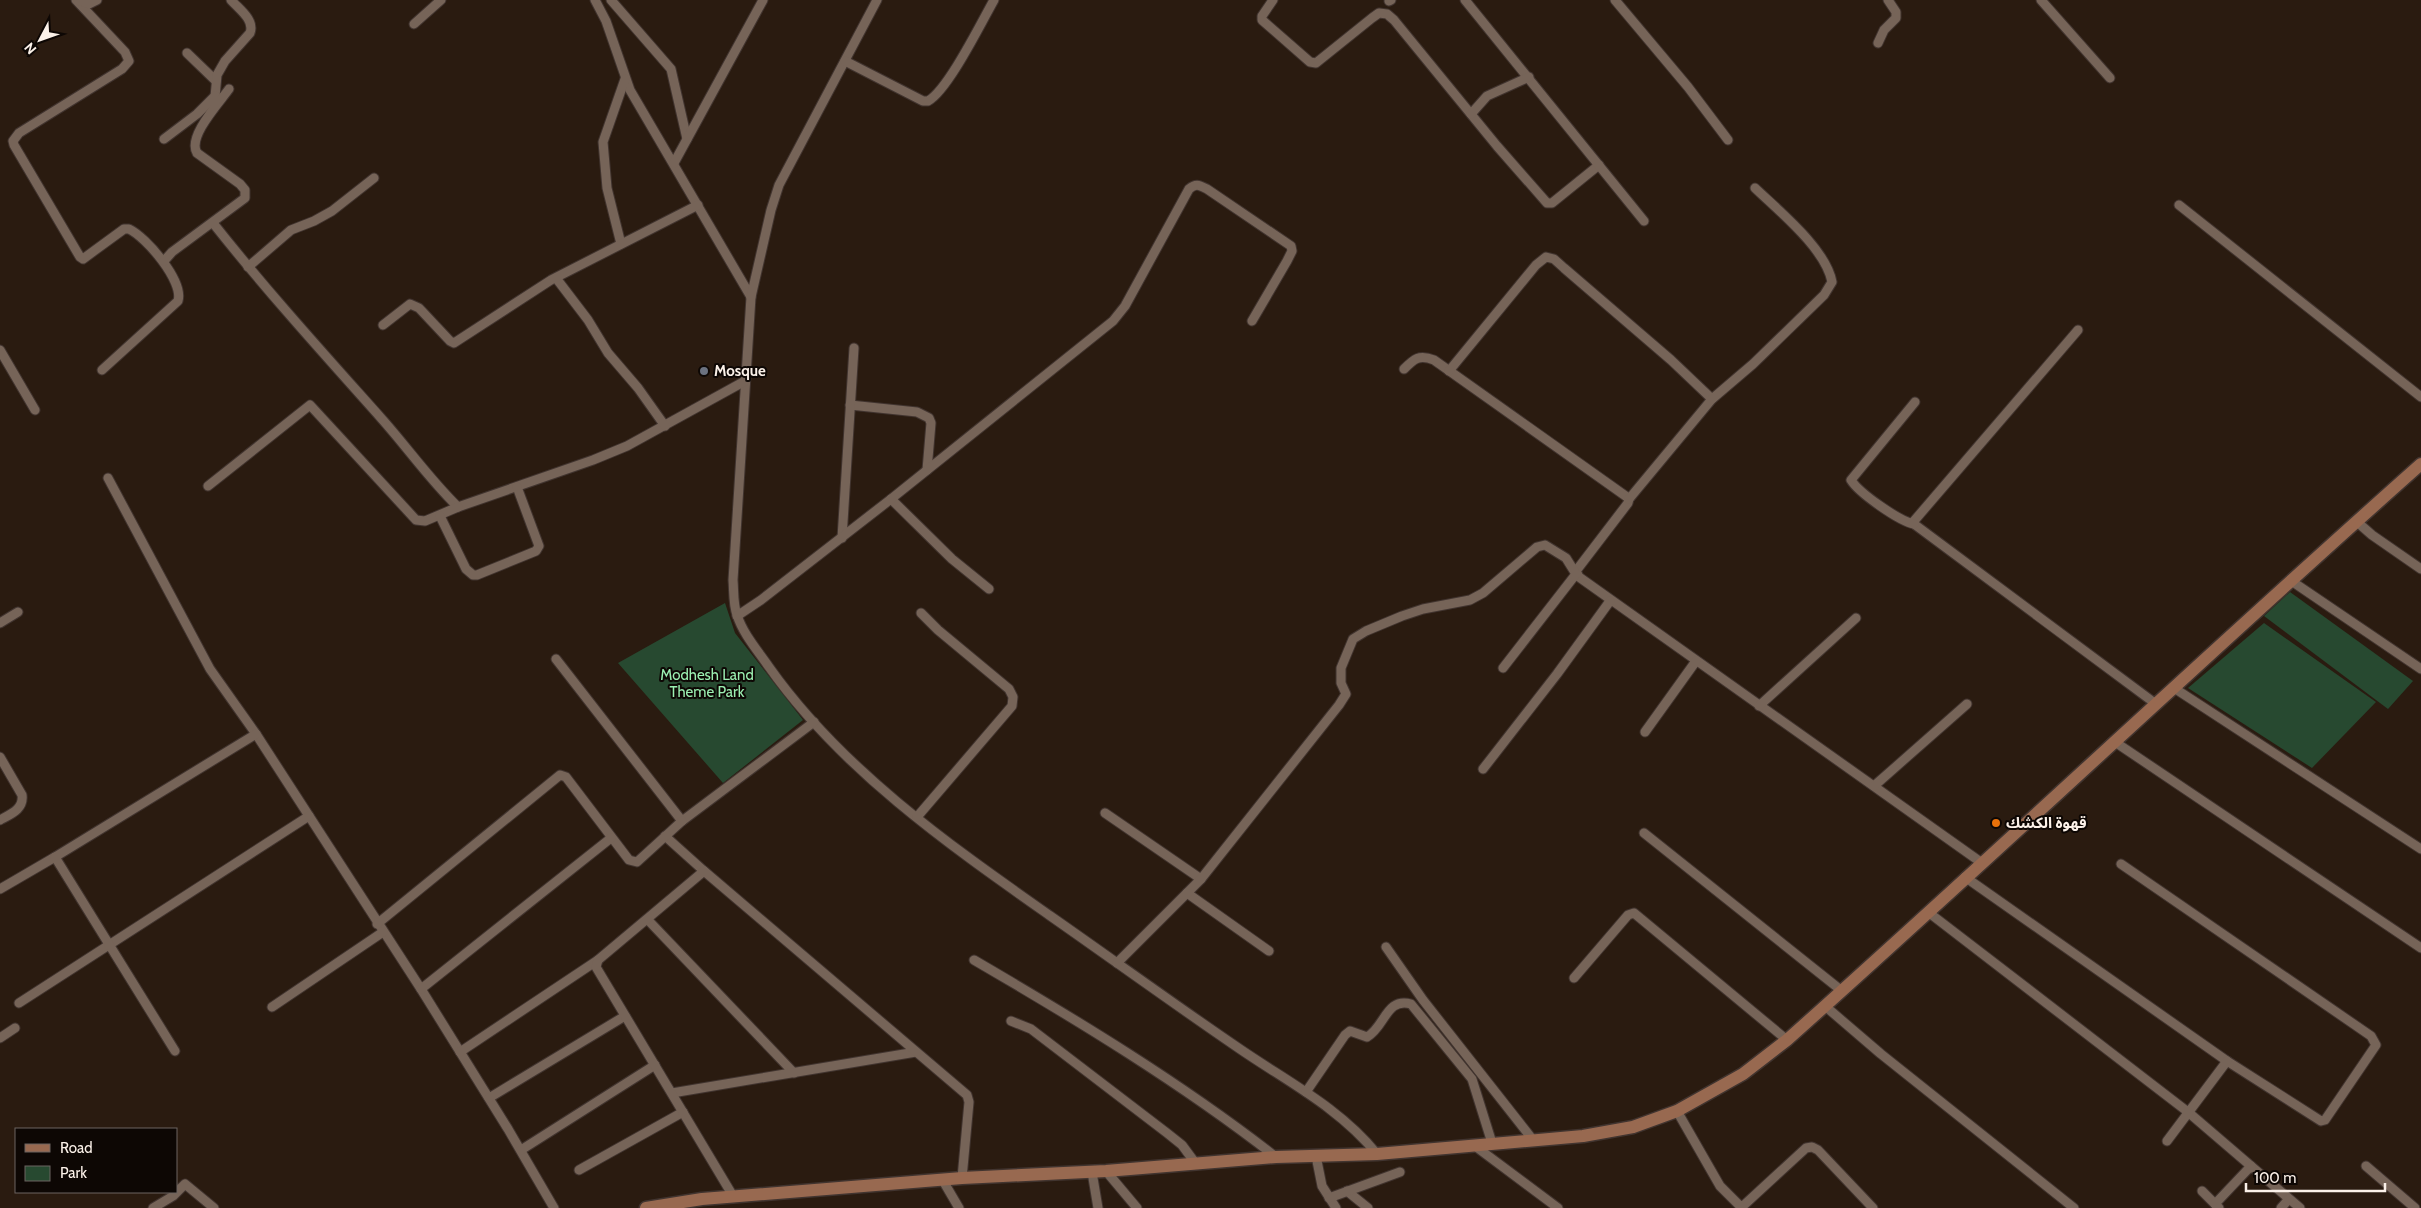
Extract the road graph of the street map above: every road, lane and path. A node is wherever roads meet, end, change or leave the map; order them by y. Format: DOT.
graph roads {
  1 [pos="77,0"];
  2 [pos="97,0"];
  3 [pos="231,0"];
  4 [pos="440,0"];
  5 [pos="595,0"];
  6 [pos="611,0"];
  7 [pos="763,0"];
  8 [pos="877,0"];
  9 [pos="994,0"];
  10 [pos="1273,0"];
  11 [pos="1465,0"];
  12 [pos="1615,0"];
  13 [pos="1888,0"];
  14 [pos="2041,0"];
  15 [pos="414,24"];
  16 [pos="1878,43"];
  17 [pos="187,53"];
  18 [pos="845,61"];
  19 [pos="1529,77"];
  20 [pos="2110,78"];
  21 [pos="625,79"];
  22 [pos="216,82"];
  23 [pos="229,89"];
  24 [pos="215,96"];
  25 [pos="214,109"];
  26 [pos="1471,114"];
  27 [pos="164,139"];
  28 [pos="687,139"];
  29 [pos="1728,140"];
  30 [pos="674,163"];
  31 [pos="1599,165"];
  32 [pos="374,178"];
  33 [pos="1755,188"];
  34 [pos="698,205"];
  35 [pos="2179,205"];
  36 [pos="1644,221"];
  37 [pos="213,223"];
  38 [pos="621,244"];
  39 [pos="164,261"];
  40 [pos="248,267"];
  41 [pos="556,278"];
  42 [pos="751,297"];
  43 [pos="1252,321"];
  44 [pos="384,325"];
  45 [pos="2078,330"];
  46 [pos="854,348"];
  47 [pos="0,350"];
  48 [pos="1404,369"];
  49 [pos="102,370"];
  50 [pos="1448,371"];
  51 [pos="745,381"];
  52 [pos="2421,397"];
  53 [pos="1712,399"];
  54 [pos="1916,402"];
  55 [pos="850,405"];
  56 [pos="35,410"];
  57 [pos="665,426"];
  58 [pos="2421,464"];
  59 [pos="927,470"];
  60 [pos="108,478"];
  61 [pos="208,486"];
  62 [pos="517,487"];
  63 [pos="891,499"];
  64 [pos="1629,499"];
  65 [pos="458,507"];
  66 [pos="440,516"];
  67 [pos="2356,521"];
  68 [pos="1914,524"];
  69 [pos="842,538"];
  70 [pos="2421,569"];
  71 [pos="1576,574"];
  72 [pos="2290,580"];
  73 [pos="989,589"];
  74 [pos="1610,601"];
  75 [pos="18,612"];
  76 [pos="921,613"];
  77 [pos="737,616"];
  78 [pos="1856,618"];
  79 [pos="0,623"];
  80 [pos="556,659"];
  81 [pos="1696,661"];
  82 [pos="1502,668"];
  83 [pos="2421,669"];
  84 [pos="2174,688"];
  85 [pos="1967,704"];
  86 [pos="2156,704"];
  87 [pos="1759,706"];
  88 [pos="814,722"];
  89 [pos="1645,732"];
  90 [pos="256,734"];
  91 [pos="2116,742"];
  92 [pos="0,757"];
  93 [pos="1483,769"];
  94 [pos="1874,786"];
  95 [pos="1105,813"];
  96 [pos="309,816"];
  97 [pos="916,817"];
  98 [pos="0,820"];
  99 [pos="682,821"];
  100 [pos="1644,834"];
  101 [pos="665,836"];
  102 [pos="611,838"];
  103 [pos="2421,849"];
  104 [pos="55,857"];
  105 [pos="1982,863"];
  106 [pos="2120,864"];
  107 [pos="704,871"];
  108 [pos="1965,877"];
  109 [pos="1202,879"];
  110 [pos="0,889"];
  111 [pos="1188,893"];
  112 [pos="1928,912"];
  113 [pos="648,920"];
  114 [pos="377,924"];
  115 [pos="383,932"];
  116 [pos="110,944"];
  117 [pos="1386,947"];
  118 [pos="2421,948"];
  119 [pos="1268,951"];
  120 [pos="598,960"];
  121 [pos="974,960"];
  122 [pos="1117,963"];
  123 [pos="1574,978"];
  124 [pos="421,989"];
  125 [pos="1842,991"];
  126 [pos="19,1003"];
  127 [pos="1825,1006"];
  128 [pos="272,1007"];
  129 [pos="625,1016"];
  130 [pos="1011,1021"];
  131 [pos="15,1028"];
  132 [pos="0,1038"];
  133 [pos="1787,1040"];
  134 [pos="175,1051"];
  135 [pos="460,1052"];
  136 [pos="916,1052"];
  137 [pos="2227,1061"];
  138 [pos="655,1065"];
  139 [pos="794,1072"];
  140 [pos="1306,1092"];
  141 [pos="672,1093"];
  142 [pos="489,1098"];
  143 [pos="683,1112"];
  144 [pos="1677,1112"];
  145 [pos="2188,1112"];
  146 [pos="1533,1140"];
  147 [pos="2166,1141"];
  148 [pos="1492,1143"];
  149 [pos="1475,1146"];
  150 [pos="521,1150"];
  151 [pos="1377,1154"];
  152 [pos="1316,1156"];
  153 [pos="1276,1157"];
  154 [pos="1196,1164"];
  155 [pos="2251,1166"];
  156 [pos="2366,1166"];
  157 [pos="579,1170"];
  158 [pos="1106,1171"];
  159 [pos="1092,1172"];
  160 [pos="1400,1172"];
  161 [pos="962,1178"];
  162 [pos="942,1180"];
  163 [pos="178,1191"];
  164 [pos="1347,1191"];
  165 [pos="2202,1192"];
  166 [pos="176,1193"];
  167 [pos="733,1196"];
  168 [pos="1329,1198"];
  169 [pos="2289,1199"];
  170 [pos="2217,1206"];
  171 [pos="154,1208"];
  172 [pos="214,1208"];
  173 [pos="554,1208"];
  174 [pos="646,1208"];
  175 [pos="959,1208"];
  176 [pos="1098,1208"];
  177 [pos="1137,1208"];
  178 [pos="1336,1208"];
  179 [pos="1368,1208"];
  180 [pos="1558,1208"];
  181 [pos="1873,1208"];
  182 [pos="2074,1208"];
  183 [pos="2281,1208"];
  184 [pos="2300,1208"];
  185 [pos="2415,1208"];
  1 -- 2 [label="street"];
  1 -- 39 [label="street"];
  3 -- 22 [label="street"];
  4 -- 15 [label="street"];
  5 -- 21 [label="street"];
  6 -- 28 [label="street"];
  7 -- 28 [label="street"];
  8 -- 18 [label="street"];
  9 -- 18 [label="street"];
  10 -- 26 [label="street"];
  11 -- 19 [label="street"];
  12 -- 29 [label="street"];
  13 -- 16 [label="street"];
  14 -- 20 [label="street"];
  17 -- 22 [label="street"];
  18 -- 42 [label="street"];
  19 -- 26 [label="street"];
  19 -- 31 [label="street"];
  21 -- 30 [label="street"];
  21 -- 38 [label="street"];
  22 -- 24 [label="street"];
  23 -- 25 [label="street"];
  24 -- 25 [label="street"];
  24 -- 27 [label="street"];
  25 -- 37 [label="street"];
  26 -- 31 [label="street"];
  28 -- 30 [label="street"];
  30 -- 34 [label="street"];
  31 -- 36 [label="street"];
  32 -- 40 [label="street"];
  33 -- 53 [label="street"];
  34 -- 38 [label="street"];
  34 -- 42 [label="street"];
  35 -- 52 [label="street"];
  37 -- 39 [label="street"];
  37 -- 40 [label="street"];
  38 -- 41 [label="street"];
  39 -- 49 [label="street"];
  40 -- 65 [label="street"];
  41 -- 44 [label="street"];
  41 -- 57 [label="street"];
  42 -- 51 [label="street"];
  43 -- 59 [label="street"];
  45 -- 68 [label="street"];
  46 -- 55 [label="street"];
  47 -- 56 [label="street"];
  48 -- 50 [label="street"];
  50 -- 53 [label="street"];
  50 -- 64 [label="street"];
  51 -- 57 [label="street"];
  51 -- 77 [label="street"];
  53 -- 64 [label="street"];
  54 -- 68 [label="street"];
  55 -- 59 [label="street"];
  55 -- 69 [label="street"];
  57 -- 62 [label="street"];
  58 -- 67 [label="main road"];
  59 -- 63 [label="street"];
  60 -- 90 [label="street"];
  61 -- 66 [label="street"];
  62 -- 65 [label="street"];
  62 -- 66 [label="street"];
  63 -- 69 [label="street"];
  63 -- 73 [label="street"];
  64 -- 71 [label="street"];
  65 -- 66 [label="street"];
  67 -- 70 [label="street"];
  67 -- 72 [label="main road"];
  68 -- 86 [label="street"];
  69 -- 77 [label="street"];
  71 -- 74 [label="street"];
  71 -- 82 [label="street"];
  71 -- 109 [label="street"];
  72 -- 83 [label="street"];
  72 -- 84 [label="main road"];
  74 -- 81 [label="street"];
  74 -- 93 [label="street"];
  75 -- 79 [label="street"];
  76 -- 97 [label="street"];
  77 -- 88 [label="street"];
  78 -- 87 [label="street"];
  80 -- 99 [label="street"];
  81 -- 87 [label="street"];
  81 -- 89 [label="street"];
  84 -- 86 [label="main road"];
  84 -- 103 [label="street"];
  85 -- 94 [label="street"];
  86 -- 91 [label="main road"];
  87 -- 94 [label="street"];
  88 -- 97 [label="street"];
  88 -- 99 [label="street"];
  90 -- 96 [label="street"];
  90 -- 104 [label="street"];
  91 -- 105 [label="main road"];
  91 -- 118 [label="street"];
  92 -- 98 [label="street"];
  94 -- 105 [label="street"];
  95 -- 109 [label="street"];
  96 -- 114 [label="street"];
  96 -- 116 [label="street"];
  97 -- 122 [label="street"];
  99 -- 101 [label="street"];
  100 -- 125 [label="street"];
  101 -- 102 [label="street"];
  101 -- 107 [label="street"];
  102 -- 114 [label="street"];
  102 -- 124 [label="street"];
  104 -- 110 [label="street"];
  104 -- 116 [label="street"];
  105 -- 108 [label="main road"];
  106 -- 137 [label="street"];
  107 -- 113 [label="street"];
  107 -- 136 [label="street"];
  108 -- 112 [label="main road"];
  108 -- 137 [label="street"];
  109 -- 111 [label="street"];
  111 -- 119 [label="street"];
  111 -- 122 [label="street"];
  112 -- 125 [label="main road"];
  112 -- 145 [label="street"];
  113 -- 120 [label="street"];
  113 -- 139 [label="street"];
  114 -- 115 [label="street"];
  115 -- 124 [label="street"];
  115 -- 128 [label="street"];
  116 -- 126 [label="street"];
  116 -- 134 [label="street"];
  117 -- 146 [label="street"];
  120 -- 129 [label="street"];
  120 -- 135 [label="street"];
  121 -- 153 [label="street"];
  122 -- 140 [label="street"];
  123 -- 133 [label="street"];
  124 -- 135 [label="street"];
  125 -- 127 [label="main road"];
  127 -- 133 [label="main road"];
  127 -- 182 [label="street"];
  129 -- 138 [label="street"];
  129 -- 142 [label="street"];
  130 -- 154 [label="street"];
  131 -- 132 [label="street"];
  133 -- 144 [label="main road"];
  135 -- 142 [label="street"];
  136 -- 139 [label="street"];
  136 -- 161 [label="street"];
  137 -- 145 [label="street"];
  138 -- 141 [label="street"];
  138 -- 150 [label="street"];
  139 -- 141 [label="street"];
  140 -- 148 [label="street"];
  140 -- 151 [label="street"];
  141 -- 143 [label="street"];
  142 -- 150 [label="street"];
  143 -- 157 [label="street"];
  143 -- 167 [label="street"];
  144 -- 146 [label="main road"];
  144 -- 181 [label="street"];
  145 -- 147 [label="street"];
  145 -- 155 [label="street"];
  146 -- 148 [label="main road"];
  148 -- 149 [label="main road"];
  149 -- 151 [label="main road"];
  149 -- 180 [label="street"];
  150 -- 173 [label="street"];
  151 -- 152 [label="main road"];
  152 -- 153 [label="main road"];
  152 -- 168 [label="street"];
  153 -- 154 [label="main road"];
  154 -- 158 [label="main road"];
  155 -- 169 [label="street"];
  155 -- 170 [label="street"];
  156 -- 185 [label="street"];
  158 -- 159 [label="main road"];
  158 -- 177 [label="street"];
  159 -- 161 [label="main road"];
  159 -- 176 [label="street"];
  160 -- 164 [label="street"];
  161 -- 162 [label="main road"];
  162 -- 167 [label="main road"];
  162 -- 175 [label="street"];
  163 -- 172 [label="street"];
  164 -- 168 [label="street"];
  164 -- 179 [label="street"];
  165 -- 170 [label="street"];
  166 -- 171 [label="street"];
  167 -- 174 [label="main road"];
  168 -- 178 [label="street"];
  169 -- 183 [label="street"];
  169 -- 184 [label="street"];
}
